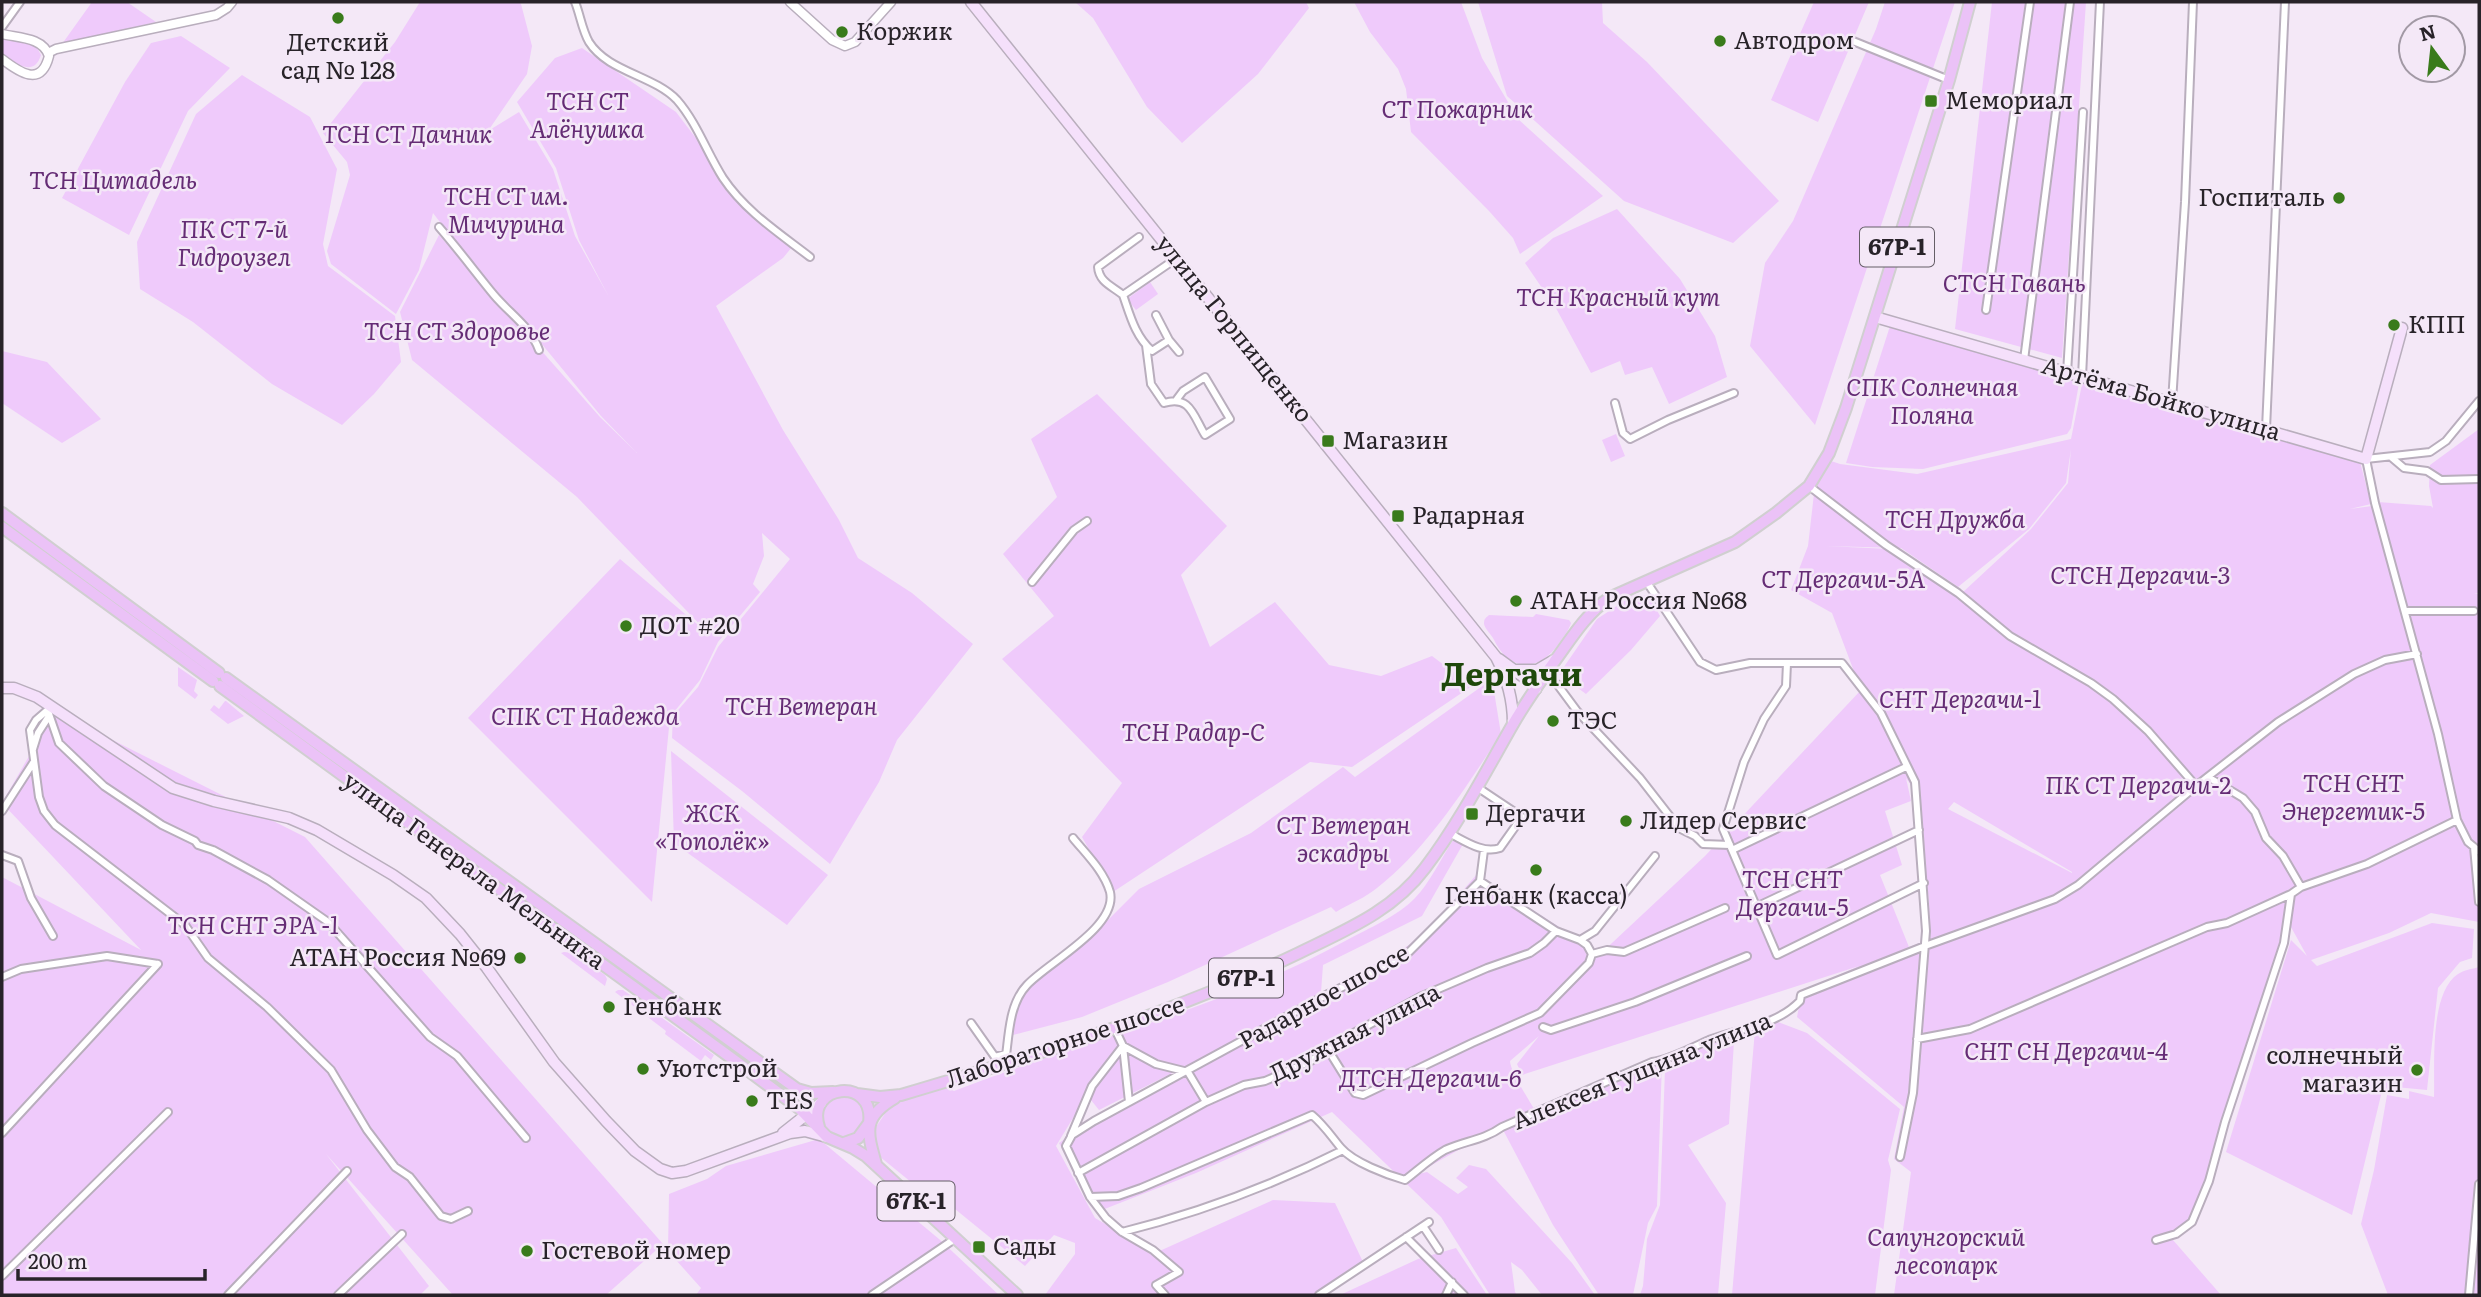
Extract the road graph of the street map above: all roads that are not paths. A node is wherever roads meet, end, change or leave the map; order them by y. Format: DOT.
graph roads {
  1 [pos="20,2"];
  2 [pos="232,2"];
  3 [pos="575,2"];
  4 [pos="790,2"];
  5 [pos="891,2"];
  6 [pos="971,2"];
  7 [pos="1970,2"];
  8 [pos="2030,2"];
  9 [pos="2070,2"];
  10 [pos="2100,2"];
  11 [pos="2193,2"];
  12 [pos="2285,2"];
  13 [pos="2,27"];
  14 [pos="2,34"];
  15 [pos="1853,41"];
  16 [pos="48,53"];
  17 [pos="2,60"];
  18 [pos="1949,80"];
  19 [pos="2083,111"];
  20 [pos="439,227"];
  21 [pos="1139,237"];
  22 [pos="810,257"];
  23 [pos="1177,258"];
  24 [pos="1123,295"];
  25 [pos="1986,310"];
  26 [pos="1156,315"];
  27 [pos="1875,317"];
  28 [pos="2402,328"];
  29 [pos="1169,340"];
  30 [pos="1146,345"];
  31 [pos="539,350"];
  32 [pos="1178,352"];
  33 [pos="2024,360"];
  34 [pos="2067,373"];
  35 [pos="2082,377"];
  36 [pos="1734,393"];
  37 [pos="1177,400"];
  38 [pos="2479,401"];
  39 [pos="2172,402"];
  40 [pos="1615,403"];
  41 [pos="2266,429"];
  42 [pos="2391,457"];
  43 [pos="2366,459"];
  44 [pos="2479,479"];
  45 [pos="1809,486"];
  46 [pos="2,513"];
  47 [pos="1087,521"];
  48 [pos="2,527"];
  49 [pos="1032,582"];
  50 [pos="1646,582"];
  51 [pos="2406,611"];
  52 [pos="2474,611"];
  53 [pos="2417,654"];
  54 [pos="1557,658"];
  55 [pos="1787,663"];
  56 [pos="1510,673"];
  57 [pos="219,679"];
  58 [pos="1557,684"];
  59 [pos="2,688"];
  60 [pos="1531,689"];
  61 [pos="1513,690"];
  62 [pos="49,711"];
  63 [pos="1513,723"];
  64 [pos="33,763"];
  65 [pos="1906,767"];
  66 [pos="2208,777"];
  67 [pos="2196,786"];
  68 [pos="1477,787"];
  69 [pos="2,811"];
  70 [pos="2457,820"];
  71 [pos="1919,830"];
  72 [pos="1450,833"];
  73 [pos="1073,838"];
  74 [pos="1731,847"];
  75 [pos="2477,849"];
  76 [pos="1484,850"];
  77 [pos="2,855"];
  78 [pos="1656,856"];
  79 [pos="1480,881"];
  80 [pos="1924,883"];
  81 [pos="2301,887"];
  82 [pos="2291,894"];
  83 [pos="2479,902"];
  84 [pos="1756,907"];
  85 [pos="1725,908"];
  86 [pos="1556,930"];
  87 [pos="52,936"];
  88 [pos="1580,940"];
  89 [pos="1925,946"];
  90 [pos="1592,954"];
  91 [pos="1747,956"];
  92 [pos="2,977"];
  93 [pos="971,1023"];
  94 [pos="1114,1027"];
  95 [pos="1543,1027"];
  96 [pos="1917,1040"];
  97 [pos="1123,1046"];
  98 [pos="1327,1048"];
  99 [pos="1005,1058"];
  100 [pos="1188,1072"];
  101 [pos="833,1092"];
  102 [pos="857,1094"];
  103 [pos="901,1095"];
  104 [pos="792,1102"];
  105 [pos="1129,1102"];
  106 [pos="1206,1102"];
  107 [pos="821,1103"];
  108 [pos="168,1112"];
  109 [pos="806,1115"];
  110 [pos="869,1123"];
  111 [pos="787,1129"];
  112 [pos="2,1133"];
  113 [pos="823,1133"];
  114 [pos="778,1137"];
  115 [pos="526,1139"];
  116 [pos="1069,1141"];
  117 [pos="841,1143"];
  118 [pos="1343,1150"];
  119 [pos="1900,1157"];
  120 [pos="876,1164"];
  121 [pos="347,1171"];
  122 [pos="1078,1172"];
  123 [pos="2479,1184"];
  124 [pos="1090,1197"];
  125 [pos="468,1211"];
  126 [pos="1122,1232"];
  127 [pos="402,1234"];
  128 [pos="1406,1237"];
  129 [pos="956,1238"];
  130 [pos="2156,1240"];
  131 [pos="1438,1250"];
  132 [pos="2,1276"];
  133 [pos="1452,1282"];
  134 [pos="228,1295"];
  135 [pos="338,1295"];
  136 [pos="872,1295"];
  137 [pos="1017,1295"];
  138 [pos="1165,1295"];
  139 [pos="1319,1295"];
  140 [pos="1446,1295"];
  141 [pos="1464,1295"];
  142 [pos="2469,1295"];
  1 -- 13 [label="street"];
  2 -- 16 [label="street"];
  3 -- 22 [label="street"];
  4 -- 5 [label="street"];
  6 -- 23 [label="main road, улица Горпищенко"];
  7 -- 18 [label="main road, Лабораторное шоссе / 67Р-1"];
  8 -- 25 [label="street"];
  9 -- 33 [label="street"];
  10 -- 35 [label="street"];
  11 -- 39 [label="street"];
  12 -- 41 [label="street"];
  14 -- 16 [label="street"];
  15 -- 18 [label="street"];
  16 -- 17 [label="street"];
  18 -- 27 [label="main road, Лабораторное шоссе / 67Р-1"];
  19 -- 34 [label="street"];
  20 -- 31 [label="street"];
  21 -- 24 [label="street"];
  23 -- 24 [label="street"];
  23 -- 56 [label="main road, улица Горпищенко"];
  24 -- 30 [label="street"];
  26 -- 29 [label="street"];
  27 -- 33 [label="main road, Артёма Бойко улица"];
  27 -- 45 [label="main road, Лабораторное шоссе / 67Р-1"];
  28 -- 43 [label="main road"];
  29 -- 30 [label="street"];
  29 -- 32 [label="street"];
  30 -- 37 [label="street"];
  33 -- 34 [label="main road, Артёма Бойко улица"];
  34 -- 35 [label="main road, Артёма Бойко улица"];
  35 -- 39 [label="main road, Артёма Бойко улица"];
  36 -- 40 [label="street"];
  37 -- 37 [label="street"];
  38 -- 42 [label="street"];
  39 -- 41 [label="main road, Артёма Бойко улица"];
  41 -- 43 [label="main road, Артёма Бойко улица"];
  42 -- 43 [label="street"];
  42 -- 44 [label="street"];
  43 -- 51 [label="street"];
  45 -- 50 [label="main road, Лабораторное шоссе / 67Р-1"];
  45 -- 67 [label="street"];
  46 -- 57 [label="main road, улица Генерала Мельника"];
  47 -- 49 [label="street"];
  48 -- 57 [label="main road, улица Генерала Мельника"];
  50 -- 54 [label="main road, Лабораторное шоссе / 67Р-1"];
  50 -- 55 [label="street"];
  51 -- 52 [label="street"];
  51 -- 53 [label="street"];
  53 -- 66 [label="street, Алексея Гущина улица"];
  53 -- 70 [label="street"];
  54 -- 56 [label="main road"];
  54 -- 60 [label="main road, Лабораторное шоссе / 67Р-1"];
  55 -- 65 [label="street"];
  55 -- 74 [label="street"];
  56 -- 60 [label="main road, улица Горпищенко"];
  56 -- 61 [label="main road"];
  56 -- 63 [label="main road, улица Горпищенко"];
  57 -- 101 [label="main road, улица Генерала Мельника"];
  57 -- 104 [label="main road, улица Генерала Мельника"];
  58 -- 74 [label="street"];
  59 -- 62 [label="main road, 67К-1"];
  60 -- 61 [label="main road"];
  60 -- 61 [label="main road"];
  60 -- 63 [label="main road, Лабораторное шоссе / 67Р-1"];
  62 -- 64 [label="street"];
  62 -- 114 [label="main road, 67К-1"];
  62 -- 115 [label="street"];
  63 -- 68 [label="main road, Лабораторное шоссе / 67Р-1"];
  64 -- 69 [label="street"];
  64 -- 125 [label="street"];
  65 -- 71 [label="street"];
  65 -- 74 [label="street"];
  66 -- 67 [label="street, Алексея Гущина улица"];
  66 -- 81 [label="street"];
  67 -- 89 [label="street, Алексея Гущина улица"];
  68 -- 72 [label="main road, Лабораторное шоссе / 67Р-1"];
  68 -- 76 [label="street"];
  70 -- 75 [label="street"];
  70 -- 81 [label="street"];
  71 -- 80 [label="street"];
  71 -- 84 [label="street"];
  72 -- 76 [label="street"];
  72 -- 94 [label="main road, Лабораторное шоссе / 67Р-1"];
  73 -- 99 [label="street"];
  74 -- 84 [label="street"];
  75 -- 83 [label="street"];
  76 -- 79 [label="street"];
  77 -- 87 [label="street"];
  78 -- 88 [label="street"];
  79 -- 86 [label="street"];
  79 -- 100 [label="street, Радарное шоссе"];
  80 -- 84 [label="street"];
  80 -- 89 [label="street"];
  81 -- 82 [label="street"];
  82 -- 96 [label="street"];
  82 -- 130 [label="street"];
  85 -- 90 [label="street"];
  86 -- 88 [label="street"];
  86 -- 98 [label="street, Дружная улица"];
  88 -- 90 [label="street"];
  89 -- 96 [label="street"];
  89 -- 118 [label="street, Алексея Гущина улица"];
  90 -- 98 [label="street"];
  91 -- 95 [label="street"];
  92 -- 112 [label="street"];
  93 -- 99 [label="street"];
  94 -- 97 [label="street"];
  94 -- 99 [label="main road, Лабораторное шоссе / 67Р-1"];
  96 -- 119 [label="street"];
  97 -- 100 [label="street"];
  97 -- 105 [label="street"];
  97 -- 116 [label="street"];
  98 -- 106 [label="street, Дружная улица"];
  99 -- 103 [label="main road, Лабораторное шоссе / 67Р-1"];
  100 -- 105 [label="street, Радарное шоссе"];
  100 -- 106 [label="street"];
  101 -- 102 [label="main road"];
  101 -- 107 [label="main road, 67К-1"];
  102 -- 103 [label="main road, Лабораторное шоссе / 67Р-1"];
  102 -- 110 [label="main road, 67К-1"];
  103 -- 110 [label="main road, Лабораторное шоссе / 67Р-1"];
  104 -- 109 [label="main road, улица Генерала Мельника"];
  104 -- 111 [label="main road"];
  105 -- 116 [label="street, Радарное шоссе"];
  106 -- 122 [label="street, Дружная улица"];
  107 -- 109 [label="main road, 67К-1"];
  107 -- 113 [label="main road"];
  108 -- 132 [label="street"];
  109 -- 111 [label="main road, 67К-1"];
  109 -- 113 [label="main road, улица Генерала Мельника"];
  110 -- 117 [label="main road"];
  110 -- 120 [label="main road, 67К-1"];
  111 -- 114 [label="main road, 67К-1"];
  113 -- 114 [label="main road, 67К-1"];
  113 -- 117 [label="main road, 67К-1"];
  116 -- 122 [label="street"];
  117 -- 120 [label="main road, 67К-1"];
  118 -- 124 [label="street"];
  118 -- 126 [label="street"];
  120 -- 129 [label="main road, 67К-1"];
  121 -- 134 [label="street"];
  122 -- 124 [label="street"];
  123 -- 142 [label="street"];
  124 -- 126 [label="street"];
  126 -- 138 [label="street"];
  127 -- 135 [label="street"];
  128 -- 131 [label="street"];
  128 -- 133 [label="street"];
  128 -- 139 [label="street"];
  129 -- 136 [label="street"];
  129 -- 137 [label="main road, 67К-1"];
  133 -- 140 [label="street"];
  133 -- 141 [label="street"];
}
